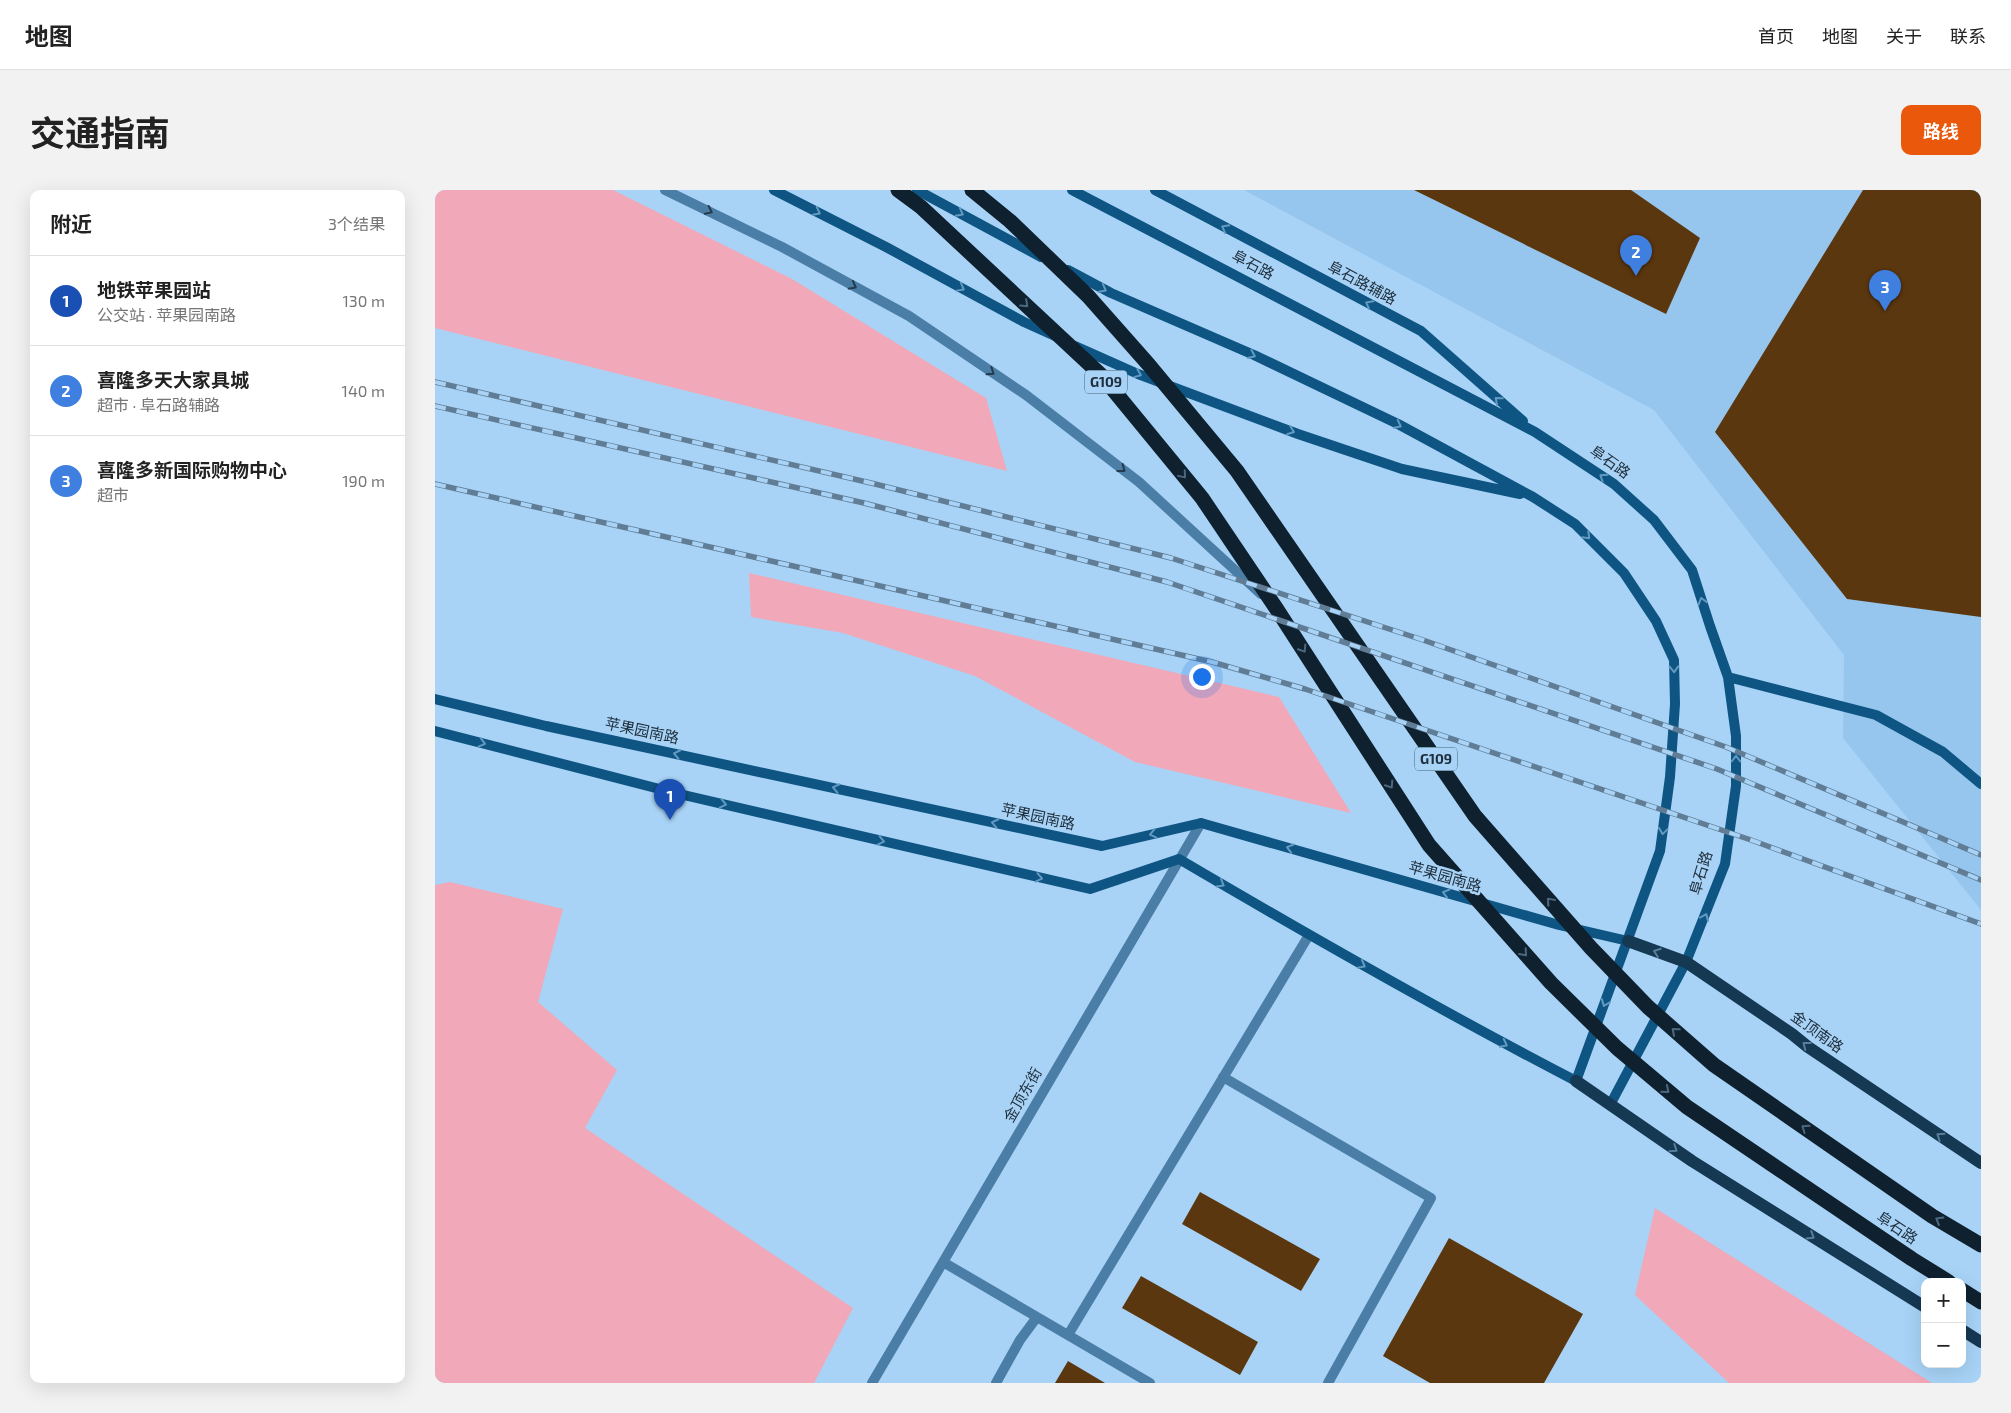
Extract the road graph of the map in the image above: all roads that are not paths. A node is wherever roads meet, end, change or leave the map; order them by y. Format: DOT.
graph roads {
  1 [pos="665,190"];
  2 [pos="774,190"];
  3 [pos="898,190"];
  4 [pos="917,190"];
  5 [pos="971,190"];
  6 [pos="1072,190"];
  7 [pos="1155,190"];
  8 [pos="1535,432"];
  9 [pos="1533,497"];
  10 [pos="1276,608"];
  11 [pos="1728,676"];
  12 [pos="435,699"];
  13 [pos="435,731"];
  14 [pos="1981,784"];
  15 [pos="1201,823"];
  16 [pos="1179,859"];
  17 [pos="1309,935"];
  18 [pos="1629,941"];
  19 [pos="1686,962"];
  20 [pos="1223,1077"];
  21 [pos="1576,1081"];
  22 [pos="1610,1105"];
  23 [pos="1981,1163"];
  24 [pos="1981,1245"];
  25 [pos="943,1262"];
  26 [pos="1943,1278"];
  27 [pos="1966,1293"];
  28 [pos="1981,1302"];
  29 [pos="1921,1304"];
  30 [pos="1037,1317"];
  31 [pos="1966,1333"];
  32 [pos="1068,1335"];
  33 [pos="1981,1342"];
  34 [pos="872,1383"];
  35 [pos="996,1383"];
  36 [pos="1150,1383"];
  37 [pos="1328,1383"];
  1 -- 10 [label="street, one-way"];
  2 -- 9 [label="main road, one-way"];
  3 -- 10 [label="highway, 阜石路 / G109, one-way"];
  4 -- 9 [label="main road, one-way"];
  24 -- 5 [label="highway, 阜石路 / G109, one-way"];
  6 -- 8 [label="main road, 阜石路"];
  8 -- 7 [label="main road, 阜石路辅路, one-way"];
  11 -- 8 [label="main road, 阜石路, one-way"];
  9 -- 18 [label="main road, one-way"];
  10 -- 26 [label="highway, 阜石路 / G109, one-way"];
  11 -- 14 [label="main road"];
  19 -- 11 [label="main road, 阜石路, one-way"];
  15 -- 12 [label="main road, 苹果园南路, one-way"];
  13 -- 16 [label="main road, one-way"];
  15 -- 16 [label="street, 金顶东街"];
  18 -- 15 [label="main road, 苹果园南路, one-way"];
  16 -- 17 [label="main road, one-way"];
  16 -- 25 [label="street, 金顶东街"];
  17 -- 20 [label="street"];
  17 -- 21 [label="main road, one-way"];
  19 -- 18 [label="main road, 金顶南路, one-way"];
  18 -- 21 [label="main road, one-way"];
  19 -- 22 [label="main road, 阜石路"];
  23 -- 19 [label="main road, 金顶南路, one-way"];
  20 -- 32 [label="street"];
  20 -- 37 [label="street"];
  21 -- 22 [label="main road"];
  22 -- 29 [label="main road, one-way"];
  25 -- 30 [label="street"];
  25 -- 34 [label="street, 金顶东街"];
  27 -- 28 [label="highway"];
  30 -- 32 [label="street"];
  30 -- 35 [label="street"];
  31 -- 33 [label="main road"];
  32 -- 36 [label="street"];
}
